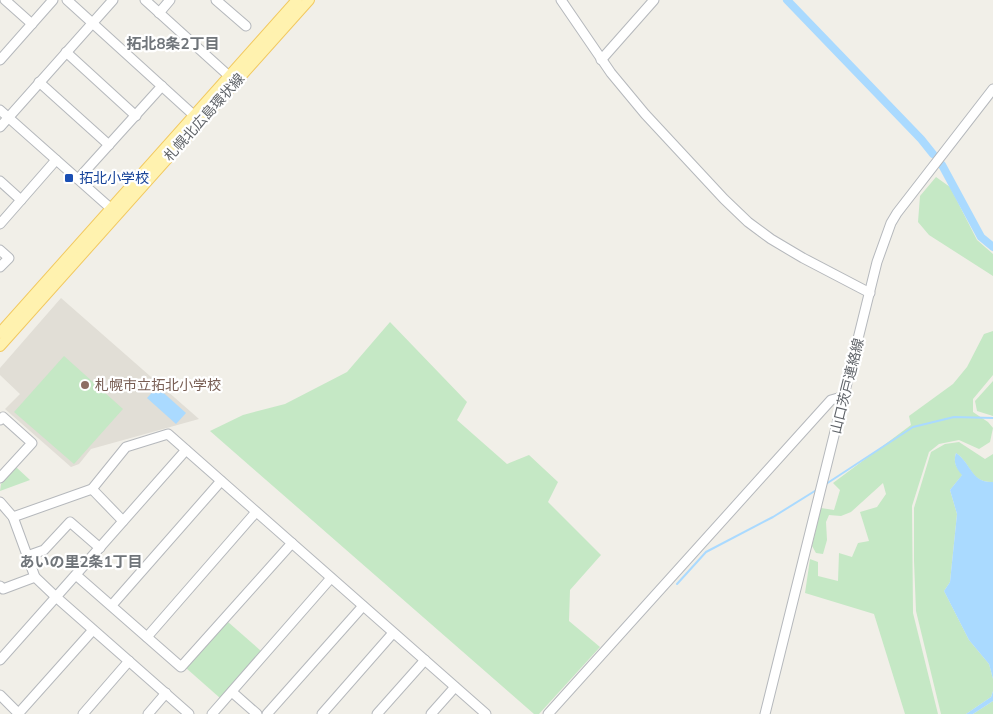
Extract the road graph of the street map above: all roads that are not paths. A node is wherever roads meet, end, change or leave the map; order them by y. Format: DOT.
graph roads {
  1 [pos="5,0"];
  2 [pos="53,0"];
  3 [pos="67,0"];
  4 [pos="113,0"];
  5 [pos="145,0"];
  6 [pos="170,0"];
  7 [pos="216,0"];
  8 [pos="297,0"];
  9 [pos="309,0"];
  10 [pos="561,0"];
  11 [pos="654,0"];
  12 [pos="159,13"];
  13 [pos="93,23"];
  14 [pos="32,24"];
  15 [pos="246,26"];
  16 [pos="66,52"];
  17 [pos="1,55"];
  18 [pos="601,60"];
  19 [pos="229,76"];
  20 [pos="40,82"];
  21 [pos="162,86"];
  22 [pos="993,89"];
  23 [pos="0,110"];
  24 [pos="136,116"];
  25 [pos="8,117"];
  26 [pos="198,118"];
  27 [pos="0,127"];
  28 [pos="109,145"];
  29 [pos="56,160"];
  30 [pos="78,179"];
  31 [pos="0,181"];
  32 [pos="21,200"];
  33 [pos="114,211"];
  34 [pos="0,224"];
  35 [pos="0,250"];
  36 [pos="0,267"];
  37 [pos="870,293"];
  38 [pos="2,326"];
  39 [pos="0,346"];
  40 [pos="845,396"];
  41 [pos="0,420"];
  42 [pos="186,450"];
  43 [pos="0,478"];
  44 [pos="221,481"];
  45 [pos="92,490"];
  46 [pos="0,502"];
  47 [pos="256,512"];
  48 [pos="13,517"];
  49 [pos="123,521"];
  50 [pos="292,543"];
  51 [pos="100,548"];
  52 [pos="27,556"];
  53 [pos="76,575"];
  54 [pos="35,577"];
  55 [pos="332,578"];
  56 [pos="1,589"];
  57 [pos="56,597"];
  58 [pos="112,605"];
  59 [pos="362,606"];
  60 [pos="93,630"];
  61 [pos="393,633"];
  62 [pos="147,637"];
  63 [pos="0,660"];
  64 [pos="425,660"];
  65 [pos="129,662"];
  66 [pos="455,687"];
  67 [pos="232,692"];
  68 [pos="166,694"];
  69 [pos="0,695"];
  70 [pos="18,714"];
  71 [pos="83,714"];
  72 [pos="148,714"];
  73 [pos="189,714"];
  74 [pos="212,714"];
  75 [pos="257,714"];
  76 [pos="267,714"];
  77 [pos="322,714"];
  78 [pos="376,714"];
  79 [pos="431,714"];
  80 [pos="486,714"];
  81 [pos="548,714"];
  82 [pos="765,714"];
  1 -- 14 [label="street"];
  2 -- 14 [label="street"];
  3 -- 13 [label="street"];
  4 -- 13 [label="street"];
  5 -- 12 [label="street"];
  6 -- 12 [label="street"];
  7 -- 15 [label="street"];
  8 -- 19 [label="main road, 札幌北広島環状線"];
  9 -- 26 [label="main road, 札幌北広島環状線"];
  10 -- 18 [label="street"];
  11 -- 18 [label="street"];
  12 -- 19 [label="street"];
  13 -- 16 [label="street"];
  13 -- 21 [label="street"];
  14 -- 17 [label="street"];
  16 -- 20 [label="street"];
  16 -- 24 [label="street"];
  18 -- 37 [label="street"];
  19 -- 26 [label="main road, 札幌北広島環状線"];
  20 -- 25 [label="street"];
  20 -- 28 [label="street"];
  21 -- 24 [label="street"];
  21 -- 26 [label="street"];
  22 -- 37 [label="street, 山口茨戸連絡線"];
  23 -- 25 [label="street"];
  24 -- 28 [label="street"];
  25 -- 27 [label="street"];
  25 -- 29 [label="street"];
  26 -- 33 [label="main road, 札幌北広島環状線"];
  28 -- 30 [label="street"];
  29 -- 30 [label="street"];
  29 -- 32 [label="street"];
  30 -- 33 [label="street"];
  31 -- 32 [label="street"];
  32 -- 34 [label="street"];
  33 -- 38 [label="main road, 札幌北広島環状線"];
  33 -- 39 [label="main road, 札幌北広島環状線"];
  35 -- 36 [label="street"];
  37 -- 40 [label="street, 山口茨戸連絡線"];
  40 -- 81 [label="street"];
  40 -- 82 [label="street, 山口茨戸連絡線"];
  41 -- 43 [label="street"];
  42 -- 44 [label="street"];
  42 -- 45 [label="street"];
  42 -- 49 [label="street"];
  44 -- 47 [label="street"];
  44 -- 58 [label="street"];
  45 -- 48 [label="street"];
  45 -- 49 [label="street"];
  46 -- 48 [label="street"];
  47 -- 50 [label="street"];
  47 -- 62 [label="street"];
  48 -- 52 [label="street"];
  49 -- 51 [label="street"];
  50 -- 55 [label="street"];
  50 -- 62 [label="street"];
  51 -- 52 [label="street"];
  51 -- 53 [label="street"];
  52 -- 54 [label="street"];
  53 -- 57 [label="street"];
  53 -- 58 [label="street"];
  54 -- 56 [label="street"];
  54 -- 57 [label="street"];
  55 -- 59 [label="street"];
  55 -- 67 [label="street"];
  57 -- 60 [label="street"];
  57 -- 63 [label="street"];
  58 -- 62 [label="street"];
  59 -- 61 [label="street"];
  59 -- 76 [label="street"];
  60 -- 65 [label="street"];
  60 -- 70 [label="street"];
  61 -- 64 [label="street"];
  61 -- 77 [label="street"];
  64 -- 66 [label="street"];
  64 -- 78 [label="street"];
  65 -- 68 [label="street"];
  65 -- 71 [label="street"];
  66 -- 79 [label="street"];
  66 -- 80 [label="street"];
  67 -- 74 [label="street"];
  67 -- 75 [label="street"];
  68 -- 72 [label="street"];
  68 -- 73 [label="street"];
  69 -- 70 [label="street"];
}
